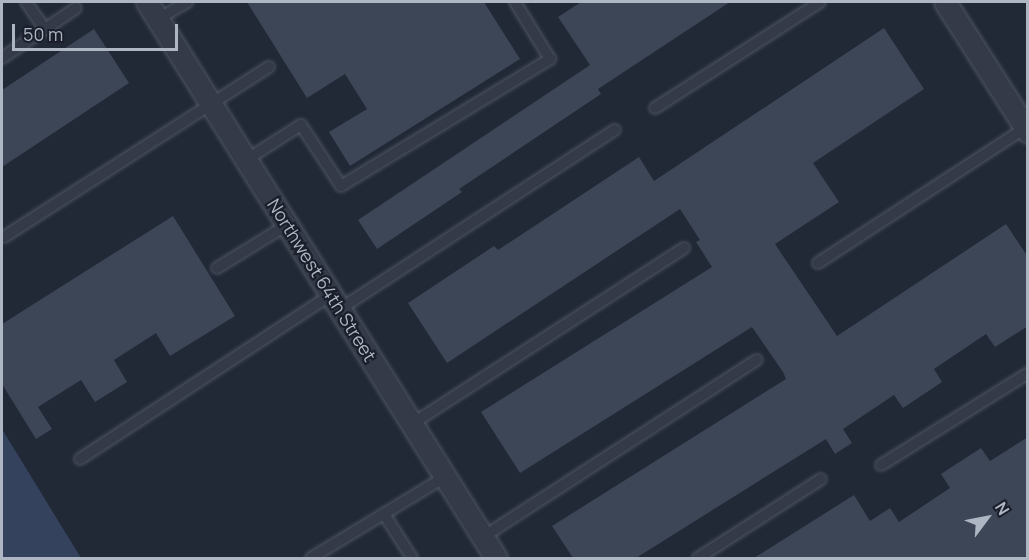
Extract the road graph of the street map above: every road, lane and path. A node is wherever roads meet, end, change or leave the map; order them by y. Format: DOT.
graph roads {
  1 [pos="26,2"];
  2 [pos="188,2"];
  3 [pos="514,2"];
  4 [pos="820,2"];
  5 [pos="951,4"];
  6 [pos="76,8"];
  7 [pos="153,10"];
  8 [pos="45,29"];
  9 [pos="2,57"];
  10 [pos="269,67"];
  11 [pos="210,102"];
  12 [pos="655,108"];
  13 [pos="615,130"];
  14 [pos="1026,130"];
  15 [pos="246,160"];
  16 [pos="287,225"];
  17 [pos="4,237"];
  18 [pos="684,248"];
  19 [pos="818,263"];
  20 [pos="217,268"];
  21 [pos="336,302"];
  22 [pos="757,360"];
  23 [pos="1028,373"];
  24 [pos="412,424"];
  25 [pos="80,459"];
  26 [pos="881,465"];
  27 [pos="445,477"];
  28 [pos="821,479"];
  29 [pos="384,514"];
  30 [pos="483,537"];
  31 [pos="311,558"];
  32 [pos="412,558"];
  33 [pos="496,558"];
  34 [pos="698,558"];
  1 -- 8 [label="lane"];
  2 -- 7 [label="lane"];
  3 -- 15 [label="lane"];
  4 -- 12 [label="lane"];
  5 -- 14 [label="street"];
  6 -- 8 [label="lane"];
  7 -- 11 [label="street, Northwest 64th Street"];
  8 -- 9 [label="lane"];
  10 -- 11 [label="lane"];
  11 -- 15 [label="street, Northwest 64th Street"];
  11 -- 17 [label="lane"];
  13 -- 21 [label="lane"];
  14 -- 19 [label="lane"];
  15 -- 16 [label="street, Northwest 64th Street"];
  16 -- 20 [label="lane"];
  16 -- 21 [label="street, Northwest 64th Street"];
  18 -- 24 [label="lane"];
  21 -- 24 [label="street, Northwest 64th Street"];
  21 -- 25 [label="lane"];
  22 -- 30 [label="lane"];
  23 -- 26 [label="lane"];
  24 -- 27 [label="street, Northwest 64th Street"];
  27 -- 29 [label="lane"];
  27 -- 30 [label="street, Northwest 64th Street"];
  28 -- 34 [label="lane"];
  29 -- 31 [label="lane"];
  29 -- 32 [label="lane"];
  30 -- 33 [label="street, Northwest 64th Street"];
}
